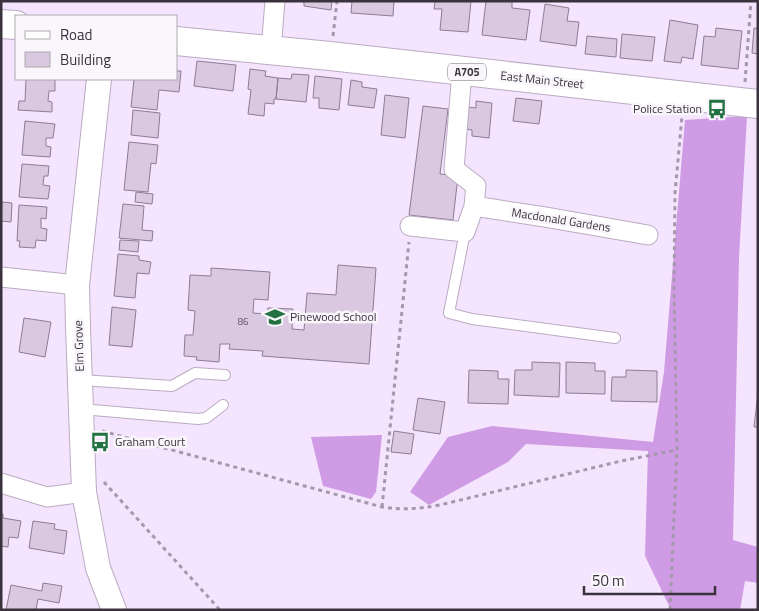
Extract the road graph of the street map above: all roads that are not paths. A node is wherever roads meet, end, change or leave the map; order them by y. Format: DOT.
graph roads {
  1 [pos="275,1"];
  2 [pos="1,24"];
  3 [pos="15,25"];
  4 [pos="178,40"];
  5 [pos="271,50"];
  6 [pos="462,71"];
  7 [pos="99,80"];
  8 [pos="750,103"];
  9 [pos="474,206"];
  10 [pos="410,226"];
  11 [pos="465,232"];
  12 [pos="648,235"];
  13 [pos="1,277"];
  14 [pos="77,285"];
  15 [pos="615,338"];
  16 [pos="225,375"];
  17 [pos="80,380"];
  18 [pos="223,405"];
  19 [pos="82,417"];
  20 [pos="1,483"];
  21 [pos="84,492"];
  22 [pos="114,610"];
  1 -- 5 [label="street"];
  2 -- 3 [label="main road"];
  4 -- 5 [label="main road, East Main Street / A705"];
  5 -- 6 [label="main road, East Main Street / A705"];
  6 -- 8 [label="main road, East Main Street / A705"];
  6 -- 9 [label="street"];
  7 -- 14 [label="street, Elm Grove"];
  9 -- 11 [label="street"];
  9 -- 12 [label="street, Macdonald Gardens"];
  10 -- 11 [label="street"];
  11 -- 15 [label="lane"];
  13 -- 14 [label="street"];
  14 -- 17 [label="street, Elm Grove"];
  16 -- 17 [label="lane"];
  17 -- 19 [label="street, Elm Grove"];
  18 -- 19 [label="lane"];
  19 -- 21 [label="street, Elm Grove"];
  20 -- 21 [label="street"];
  21 -- 22 [label="street, Elm Grove"];
}
